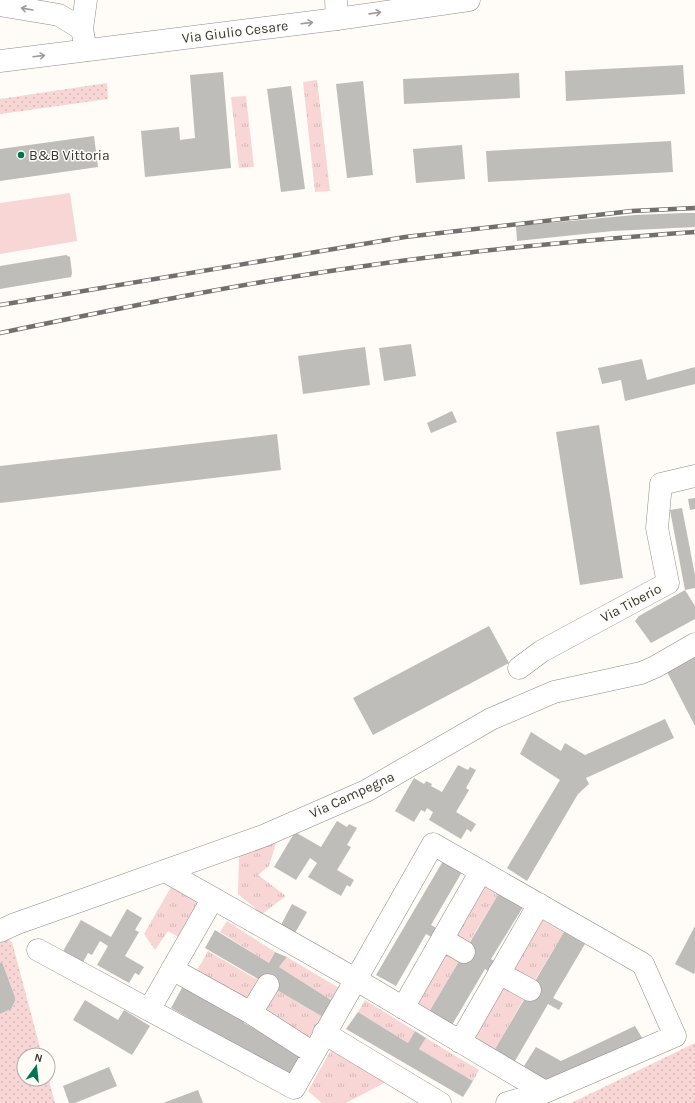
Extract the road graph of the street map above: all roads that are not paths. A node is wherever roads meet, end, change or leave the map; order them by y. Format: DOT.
graph roads {
  1 [pos="86,0"];
  2 [pos="469,0"];
  3 [pos="0,5"];
  4 [pos="337,10"];
  5 [pos="82,29"];
  6 [pos="86,50"];
  7 [pos="0,61"];
  8 [pos="695,476"];
  9 [pos="695,644"];
  10 [pos="519,668"];
  11 [pos="165,871"];
  12 [pos="481,872"];
  13 [pos="213,898"];
  14 [pos="539,904"];
  15 [pos="0,931"];
  16 [pos="442,938"];
  17 [pos="38,950"];
  18 [pos="464,952"];
  19 [pos="172,969"];
  20 [pos="499,973"];
  21 [pos="355,979"];
  22 [pos="268,985"];
  23 [pos="530,990"];
  24 [pos="402,1008"];
  25 [pos="149,1010"];
  26 [pos="251,1013"];
  27 [pos="324,1034"];
  28 [pos="460,1042"];
  29 [pos="313,1053"];
  30 [pos="545,1092"];
  31 [pos="440,1103"];
  32 [pos="507,1103"];
  1 -- 5 [label="street"];
  4 -- 2 [label="street, Via Giulio Cesare, one-way"];
  5 -- 3 [label="street, one-way"];
  6 -- 4 [label="street, Via Giulio Cesare, one-way"];
  5 -- 6 [label="street"];
  7 -- 6 [label="street, Via Giulio Cesare, one-way"];
  8 -- 10 [label="street, Via Tiberio"];
  9 -- 11 [label="street, Via Campegna"];
  11 -- 13 [label="street"];
  11 -- 15 [label="street, Via Campegna"];
  12 -- 14 [label="street"];
  12 -- 16 [label="street"];
  12 -- 21 [label="street"];
  13 -- 19 [label="street"];
  13 -- 21 [label="street"];
  14 -- 20 [label="street"];
  14 -- 30 [label="street"];
  16 -- 18 [label="street"];
  16 -- 24 [label="street"];
  17 -- 25 [label="street"];
  19 -- 25 [label="street"];
  19 -- 26 [label="street"];
  20 -- 23 [label="street"];
  20 -- 28 [label="street"];
  21 -- 24 [label="street"];
  21 -- 27 [label="street"];
  22 -- 26 [label="street"];
  24 -- 28 [label="street"];
  25 -- 29 [label="street"];
  26 -- 29 [label="street"];
  27 -- 29 [label="street"];
  27 -- 31 [label="street"];
  28 -- 30 [label="street"];
  30 -- 32 [label="street"];
}
